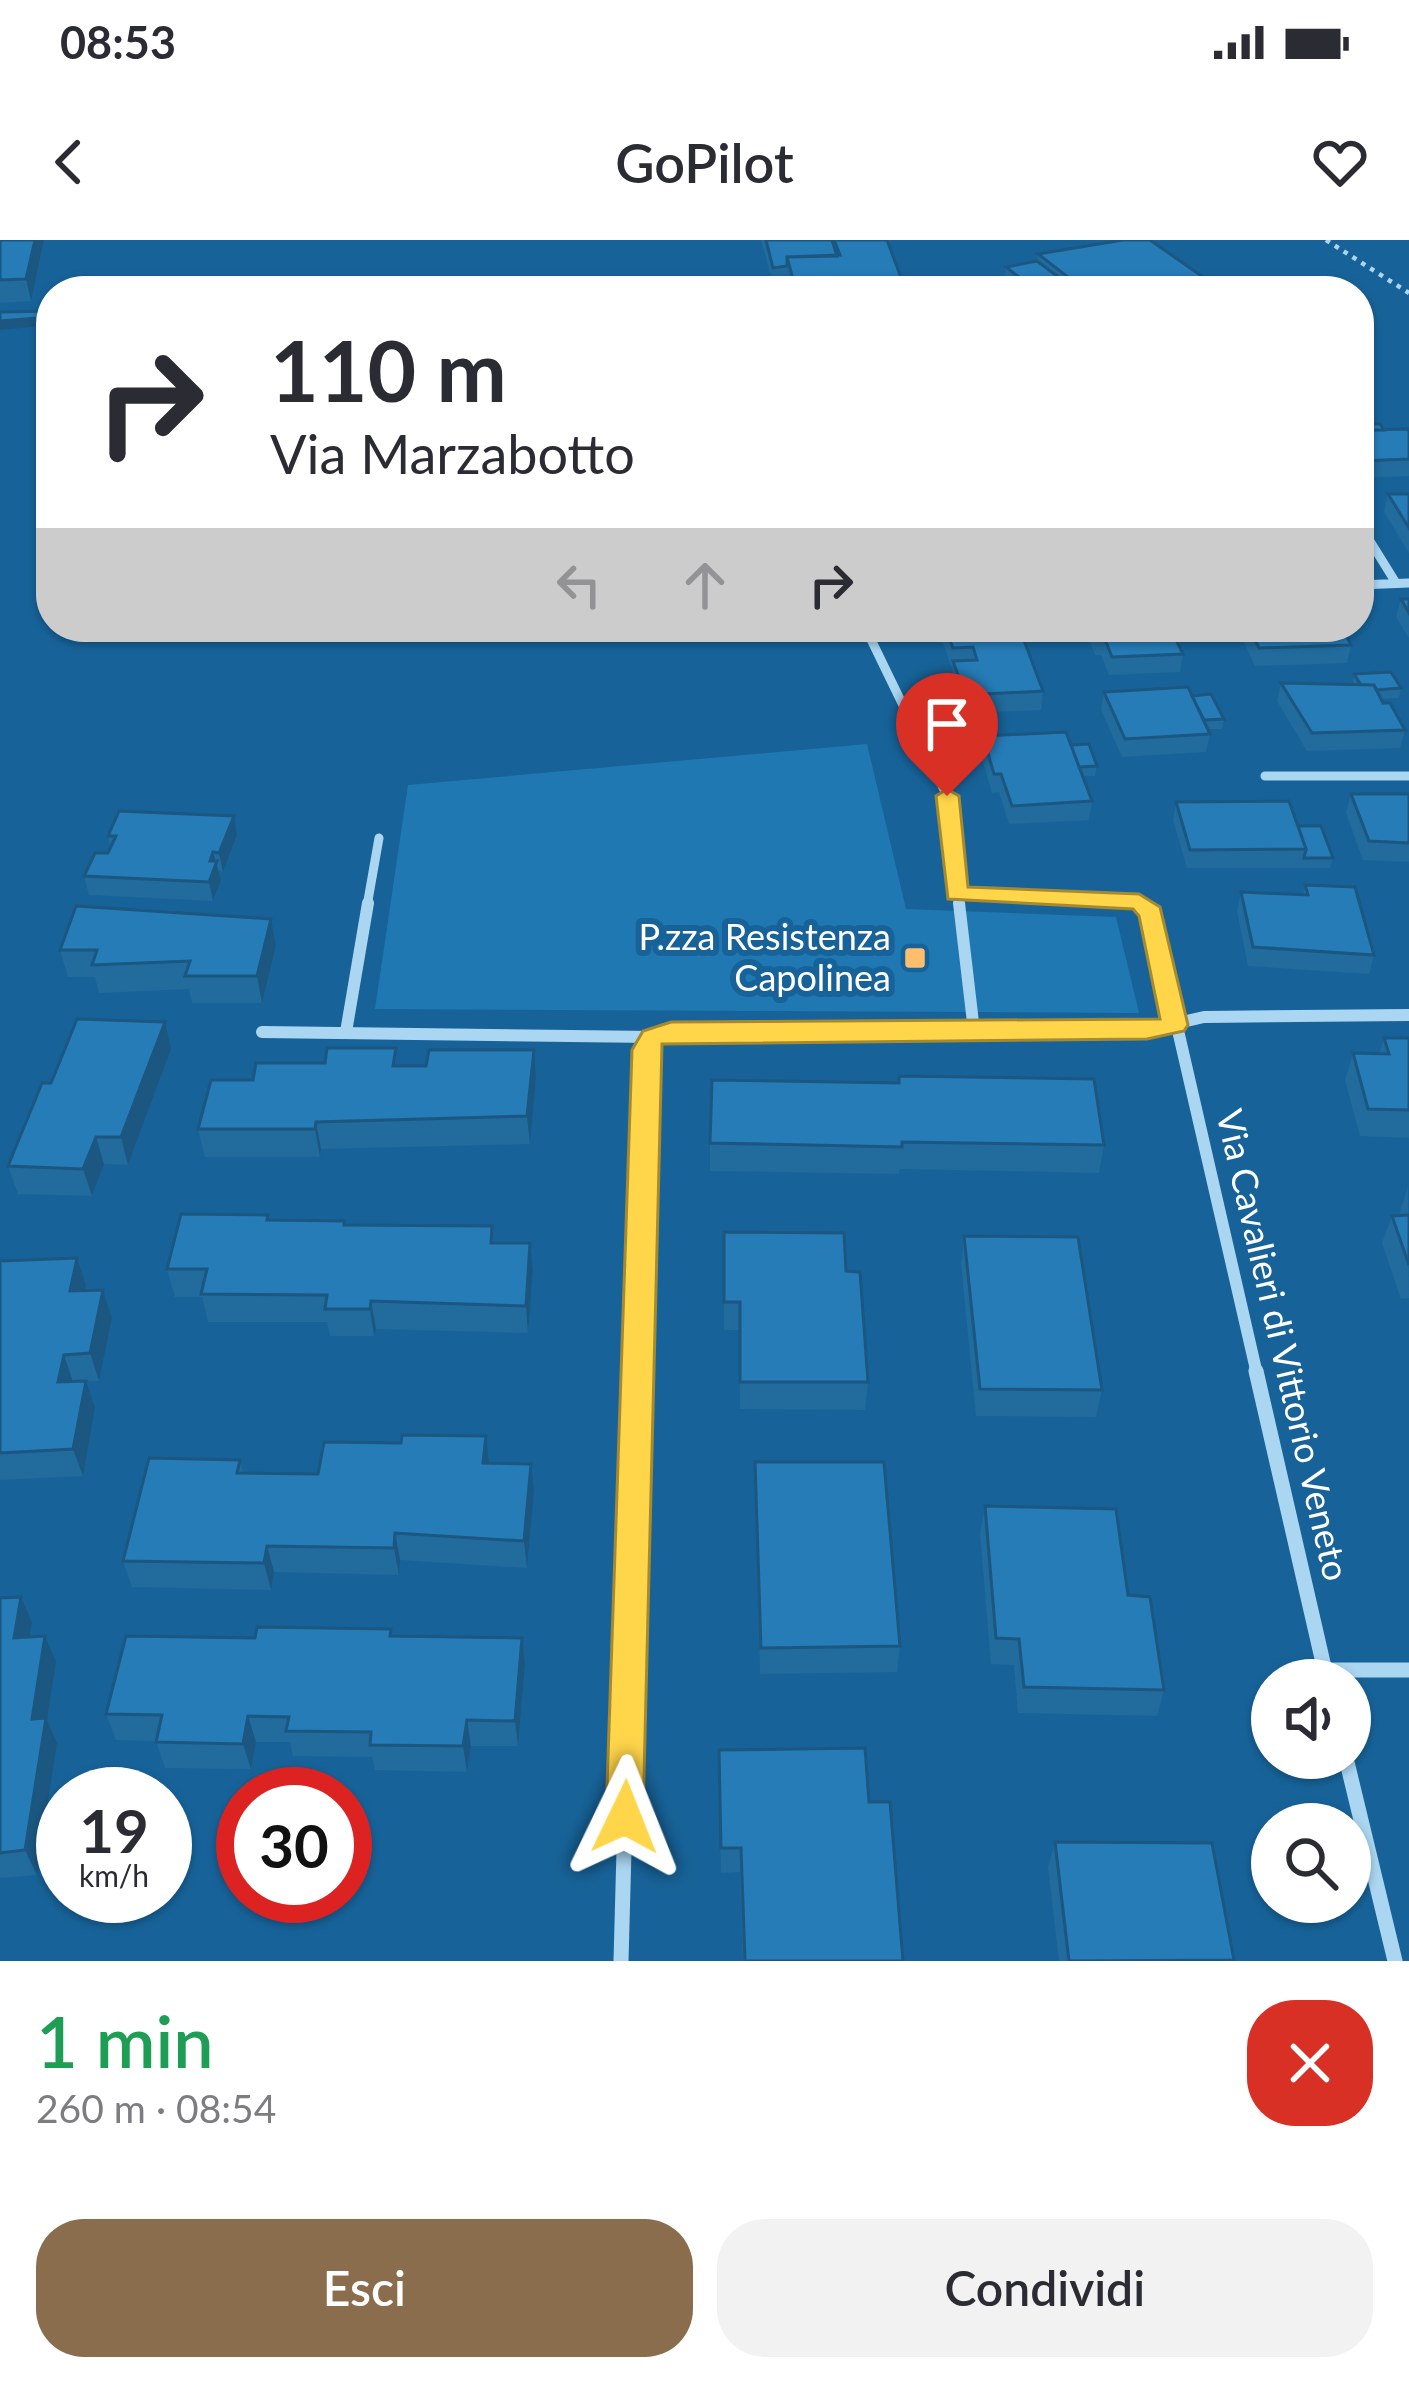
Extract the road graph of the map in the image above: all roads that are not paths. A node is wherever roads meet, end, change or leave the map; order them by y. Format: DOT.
graph roads {
  1 [pos="1374,547"];
  2 [pos="1396,583"];
  3 [pos="1409,583"];
  4 [pos="1374,584"];
  5 [pos="872,642"];
  6 [pos="1265,776"];
  7 [pos="1409,776"];
  8 [pos="379,838"];
  9 [pos="957,894"];
  10 [pos="1409,1016"];
  11 [pos="1174,1025"];
  12 [pos="974,1031"];
  13 [pos="262,1032"];
  14 [pos="346,1032"];
  15 [pos="649,1044"];
  16 [pos="1322,1659"];
  17 [pos="1409,1670"];
  18 [pos="1371,1672"];
  19 [pos="1351,1779"];
  20 [pos="621,1961"];
  21 [pos="1395,1961"];
  1 -- 2 [label="street"];
  2 -- 3 [label="street"];
  2 -- 4 [label="street"];
  5 -- 9 [label="street"];
  6 -- 7 [label="street"];
  8 -- 14 [label="street"];
  9 -- 11 [label="street, Via Cavalieri di Vittorio Veneto"];
  9 -- 12 [label="street"];
  10 -- 11 [label="street"];
  11 -- 12 [label="street"];
  11 -- 16 [label="street, Via Cavalieri di Vittorio Veneto"];
  12 -- 15 [label="street"];
  13 -- 14 [label="street"];
  14 -- 15 [label="street"];
  15 -- 20 [label="street"];
  17 -- 18 [label="street"];
  19 -- 21 [label="street"];
}
